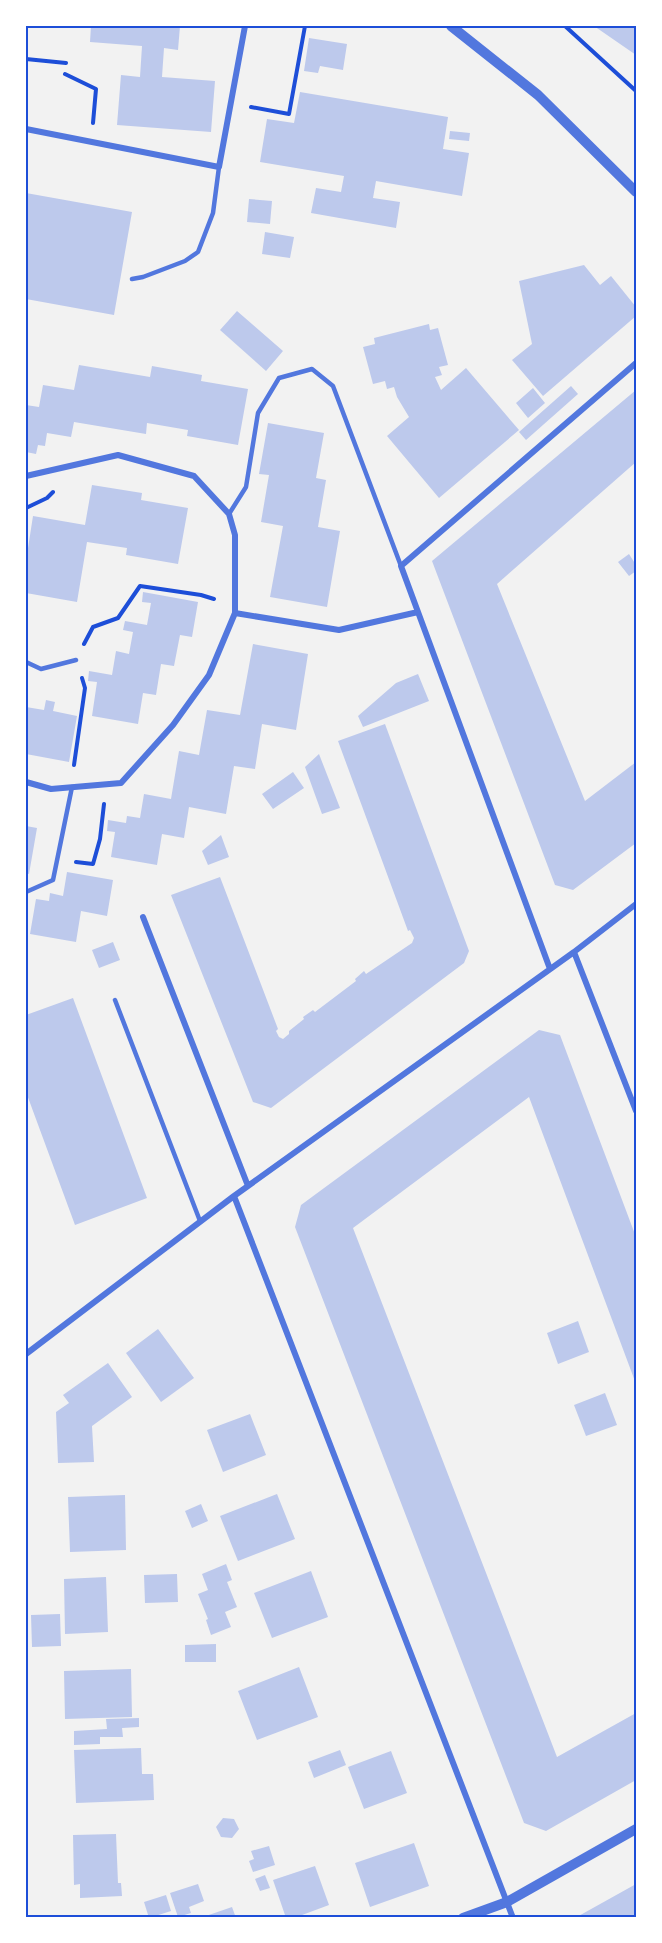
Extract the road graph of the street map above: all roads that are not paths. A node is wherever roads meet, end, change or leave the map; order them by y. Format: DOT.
graph roads {
  1 [pos="244,26"];
  2 [pos="451,26"];
  3 [pos="26,129"];
  4 [pos="219,167"];
  5 [pos="636,192"];
  6 [pos="132,279"];
  7 [pos="636,363"];
  8 [pos="26,476"];
  9 [pos="229,514"];
  10 [pos="401,566"];
  11 [pos="418,612"];
  12 [pos="235,613"];
  13 [pos="76,660"];
  14 [pos="26,662"];
  15 [pos="26,782"];
  16 [pos="72,787"];
  17 [pos="26,892"];
  18 [pos="636,904"];
  19 [pos="143,918"];
  20 [pos="574,952"];
  21 [pos="550,969"];
  22 [pos="116,1000"];
  23 [pos="636,1111"];
  24 [pos="248,1186"];
  25 [pos="234,1196"];
  26 [pos="200,1221"];
  27 [pos="26,1354"];
  28 [pos="636,1829"];
  29 [pos="507,1902"];
  30 [pos="463,1917"];
  31 [pos="513,1917"];
  1 -- 4 [label="street"];
  2 -- 5 [label="street"];
  3 -- 4 [label="street"];
  4 -- 6 [label="lane"];
  7 -- 10 [label="street"];
  8 -- 9 [label="street"];
  9 -- 10 [label="lane"];
  9 -- 12 [label="street"];
  10 -- 11 [label="street"];
  11 -- 12 [label="street"];
  11 -- 21 [label="street"];
  12 -- 16 [label="street"];
  13 -- 14 [label="lane"];
  15 -- 16 [label="street"];
  16 -- 17 [label="lane"];
  18 -- 20 [label="street"];
  19 -- 24 [label="street"];
  20 -- 21 [label="street"];
  20 -- 23 [label="street"];
  21 -- 24 [label="street"];
  22 -- 26 [label="lane"];
  24 -- 25 [label="street"];
  25 -- 26 [label="street"];
  25 -- 29 [label="street"];
  26 -- 27 [label="street"];
  28 -- 29 [label="street"];
  29 -- 30 [label="street"];
  29 -- 31 [label="street"];
}
